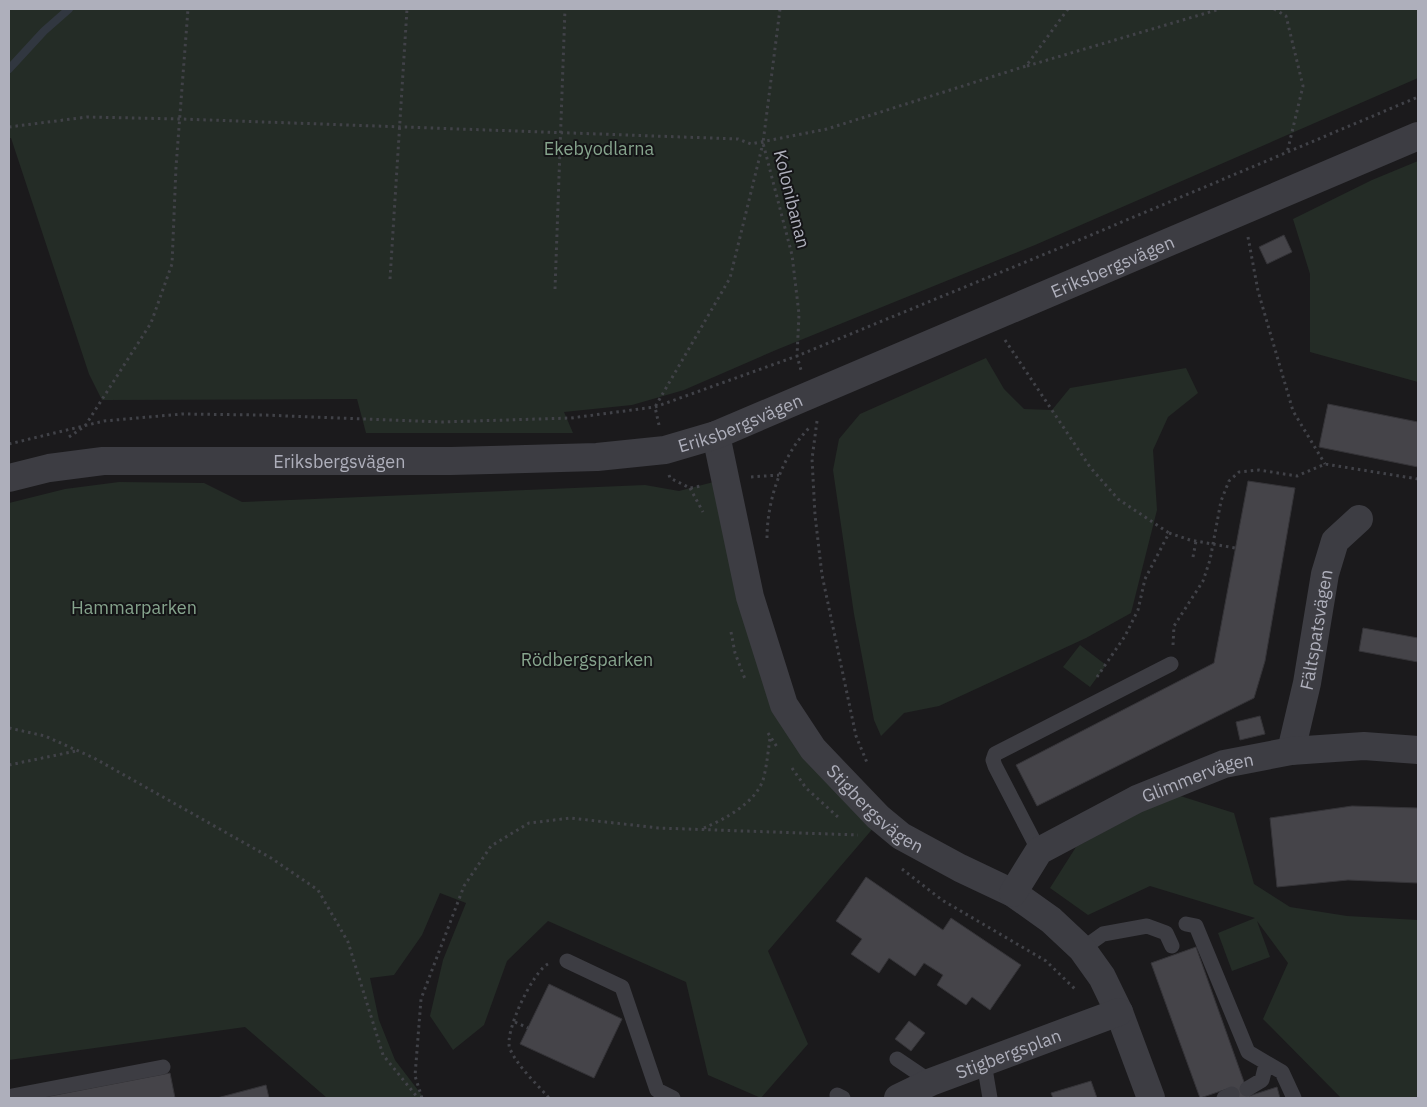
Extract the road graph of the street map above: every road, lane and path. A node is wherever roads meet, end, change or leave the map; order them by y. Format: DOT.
graph roads {
  1 [pos="188,9"];
  2 [pos="407,9"];
  3 [pos="565,9"];
  4 [pos="780,9"];
  5 [pos="1068,9"];
  6 [pos="1220,9"];
  7 [pos="1274,9"];
  8 [pos="1026,66"];
  9 [pos="1418,97"];
  10 [pos="181,118"];
  11 [pos="400,126"];
  12 [pos="9,127"];
  13 [pos="561,132"];
  14 [pos="1418,136"];
  15 [pos="763,143"];
  16 [pos="1287,153"];
  17 [pos="1247,230"];
  18 [pos="390,279"];
  19 [pos="556,289"];
  20 [pos="1002,334"];
  21 [pos="797,356"];
  22 [pos="656,407"];
  23 [pos="816,410"];
  24 [pos="85,426"];
  25 [pos="716,436"];
  26 [pos="9,444"];
  27 [pos="1325,464"];
  28 [pos="49,468"];
  29 [pos="9,478"];
  30 [pos="1418,478"];
  31 [pos="1359,519"];
  32 [pos="1169,533"];
  33 [pos="1196,541"];
  34 [pos="1213,543"];
  35 [pos="767,544"];
  36 [pos="1236,548"];
  37 [pos="1192,557"];
  38 [pos="1171,664"];
  39 [pos="1098,701"];
  40 [pos="9,728"];
  41 [pos="770,738"];
  42 [pos="77,750"];
  43 [pos="1418,750"];
  44 [pos="1291,751"];
  45 [pos="9,765"];
  46 [pos="870,771"];
  47 [pos="701,829"];
  48 [pos="858,835"];
  49 [pos="1039,852"];
  50 [pos="1013,893"];
  51 [pos="1186,924"];
  52 [pos="1172,946"];
  53 [pos="1082,949"];
  54 [pos="567,961"];
  55 [pos="1119,1012"];
  56 [pos="515,1022"];
  57 [pos="528,1028"];
  58 [pos="897,1059"];
  59 [pos="984,1063"];
  60 [pos="1266,1064"];
  61 [pos="164,1067"];
  62 [pos="931,1082"];
  63 [pos="1247,1089"];
  64 [pos="11,1098"];
  65 [pos="418,1098"];
  66 [pos="422,1098"];
  67 [pos="549,1098"];
  68 [pos="673,1098"];
  69 [pos="898,1098"];
  70 [pos="990,1098"];
  71 [pos="1151,1098"];
  72 [pos="1294,1098"];
  1 -- 10 [label="path"];
  2 -- 11 [label="path"];
  3 -- 13 [label="path"];
  4 -- 15 [label="path, Kolonibanan"];
  5 -- 8 [label="path"];
  6 -- 8 [label="path"];
  7 -- 16 [label="path"];
  8 -- 15 [label="path"];
  9 -- 16 [label="path"];
  10 -- 11 [label="path"];
  10 -- 12 [label="path"];
  10 -- 24 [label="path"];
  11 -- 13 [label="path"];
  11 -- 18 [label="path"];
  13 -- 15 [label="path"];
  13 -- 19 [label="path"];
  14 -- 23 [label="street, Eriksbergsvägen"];
  15 -- 21 [label="path, Kolonibanan"];
  15 -- 22 [label="path"];
  16 -- 21 [label="path"];
  17 -- 27 [label="path"];
  20 -- 32 [label="path"];
  21 -- 22 [label="path"];
  21 -- 23 [label="path, Kolonibanan"];
  22 -- 24 [label="path"];
  23 -- 25 [label="street, Eriksbergsvägen"];
  23 -- 35 [label="path"];
  23 -- 46 [label="path"];
  24 -- 26 [label="path"];
  24 -- 28 [label="path"];
  25 -- 28 [label="street, Eriksbergsvägen"];
  25 -- 50 [label="street, Stigbergsvägen"];
  27 -- 30 [label="path"];
  27 -- 34 [label="path"];
  28 -- 29 [label="street, Eriksbergsvägen"];
  31 -- 44 [label="street, Fältspatsvägen"];
  32 -- 33 [label="path"];
  32 -- 39 [label="path"];
  33 -- 34 [label="path"];
  33 -- 37 [label="path"];
  34 -- 36 [label="path"];
  34 -- 38 [label="path"];
  38 -- 39 [label="lane"];
  39 -- 49 [label="lane"];
  40 -- 42 [label="path"];
  41 -- 47 [label="path"];
  42 -- 45 [label="path"];
  42 -- 65 [label="path"];
  43 -- 44 [label="street, Glimmervägen"];
  44 -- 49 [label="street, Glimmervägen"];
  47 -- 48 [label="path"];
  47 -- 66 [label="path"];
  49 -- 50 [label="street, Glimmervägen"];
  50 -- 53 [label="street, Stigbergsvägen"];
  51 -- 60 [label="lane"];
  52 -- 53 [label="lane"];
  53 -- 55 [label="street, Stigbergsvägen"];
  54 -- 56 [label="path"];
  54 -- 68 [label="lane"];
  55 -- 59 [label="street, Stigbergsplan"];
  55 -- 71 [label="street, Stigbergsvägen"];
  56 -- 57 [label="path"];
  56 -- 67 [label="path"];
  58 -- 62 [label="lane"];
  59 -- 62 [label="street, Stigbergsplan"];
  59 -- 70 [label="lane"];
  60 -- 63 [label="lane"];
  60 -- 72 [label="lane"];
  61 -- 64 [label="lane"];
  62 -- 69 [label="street, Stigbergsplan"];
}
